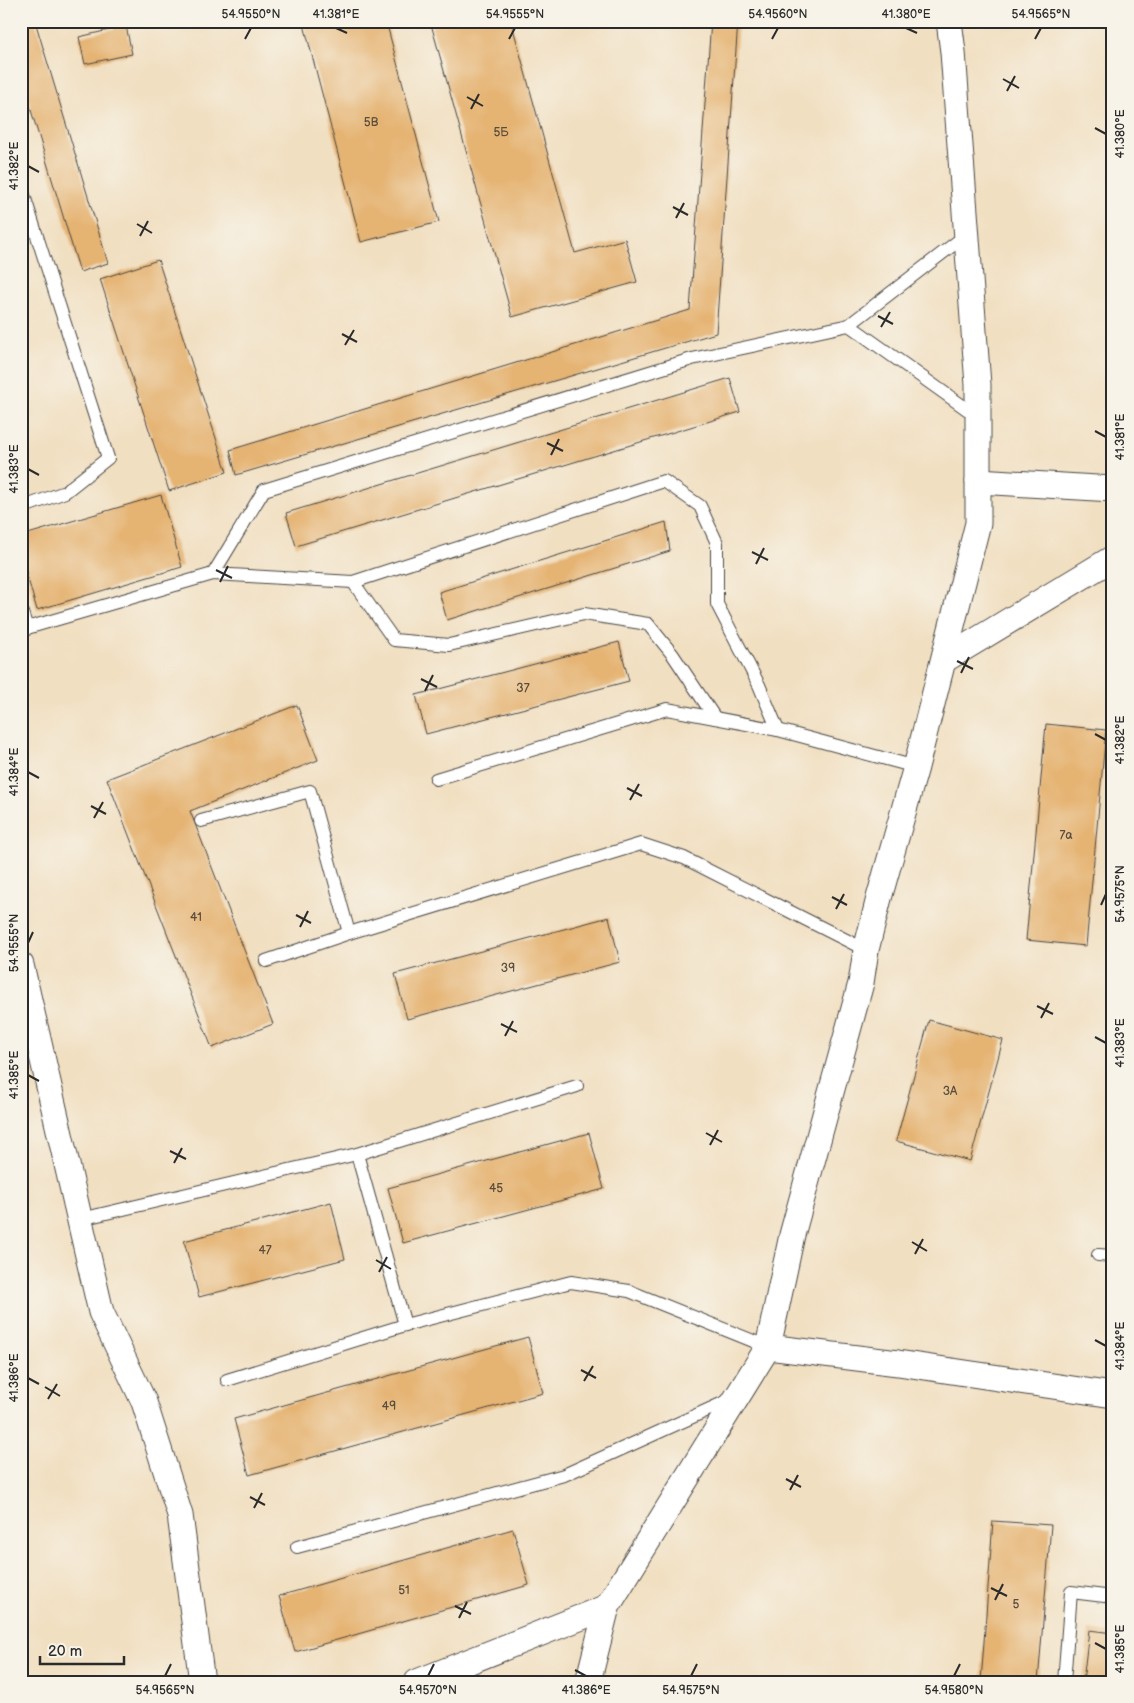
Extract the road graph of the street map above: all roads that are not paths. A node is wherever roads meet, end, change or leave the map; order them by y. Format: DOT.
graph roads {
  1 [pos="949,21"];
  2 [pos="21,186"];
  3 [pos="966,235"];
  4 [pos="849,325"];
  5 [pos="978,417"];
  6 [pos="978,481"];
  7 [pos="1113,489"];
  8 [pos="21,508"];
  9 [pos="1113,558"];
  10 [pos="213,574"];
  11 [pos="353,582"];
  12 [pos="21,610"];
  13 [pos="24,632"];
  14 [pos="944,660"];
  15 [pos="715,718"];
  16 [pos="778,730"];
  17 [pos="916,767"];
  18 [pos="436,779"];
  19 [pos="201,822"];
  20 [pos="349,932"];
  21 [pos="866,950"];
  22 [pos="266,961"];
  23 [pos="21,966"];
  24 [pos="577,1086"];
  25 [pos="357,1154"];
  26 [pos="81,1219"];
  27 [pos="1098,1255"];
  28 [pos="1113,1256"];
  29 [pos="405,1325"];
  30 [pos="768,1347"];
  31 [pos="227,1380"];
  32 [pos="1113,1395"];
  33 [pos="738,1396"];
  34 [pos="297,1547"];
  35 [pos="1113,1597"];
  36 [pos="607,1607"];
  37 [pos="202,1682"];
  38 [pos="417,1682"];
  39 [pos="588,1682"];
  40 [pos="1064,1682"];
  1 -- 3 [label="street"];
  2 -- 8 [label="lane"];
  3 -- 4 [label="lane"];
  3 -- 5 [label="street"];
  4 -- 5 [label="lane"];
  4 -- 10 [label="lane"];
  5 -- 6 [label="street"];
  6 -- 7 [label="street"];
  6 -- 14 [label="street"];
  9 -- 14 [label="street"];
  10 -- 11 [label="lane"];
  10 -- 13 [label="lane"];
  11 -- 15 [label="lane"];
  11 -- 16 [label="lane"];
  12 -- 13 [label="lane"];
  14 -- 17 [label="street"];
  15 -- 16 [label="lane"];
  15 -- 18 [label="lane"];
  16 -- 17 [label="lane"];
  17 -- 21 [label="street"];
  19 -- 20 [label="lane"];
  20 -- 21 [label="lane"];
  20 -- 22 [label="lane"];
  21 -- 30 [label="street"];
  23 -- 26 [label="street"];
  24 -- 25 [label="lane"];
  25 -- 26 [label="lane"];
  25 -- 29 [label="lane"];
  26 -- 37 [label="street"];
  27 -- 28 [label="lane"];
  29 -- 30 [label="lane"];
  29 -- 31 [label="lane"];
  30 -- 32 [label="street"];
  30 -- 33 [label="street"];
  33 -- 34 [label="lane"];
  33 -- 36 [label="street"];
  35 -- 40 [label="lane"];
  36 -- 38 [label="street"];
  36 -- 39 [label="street"];
}
